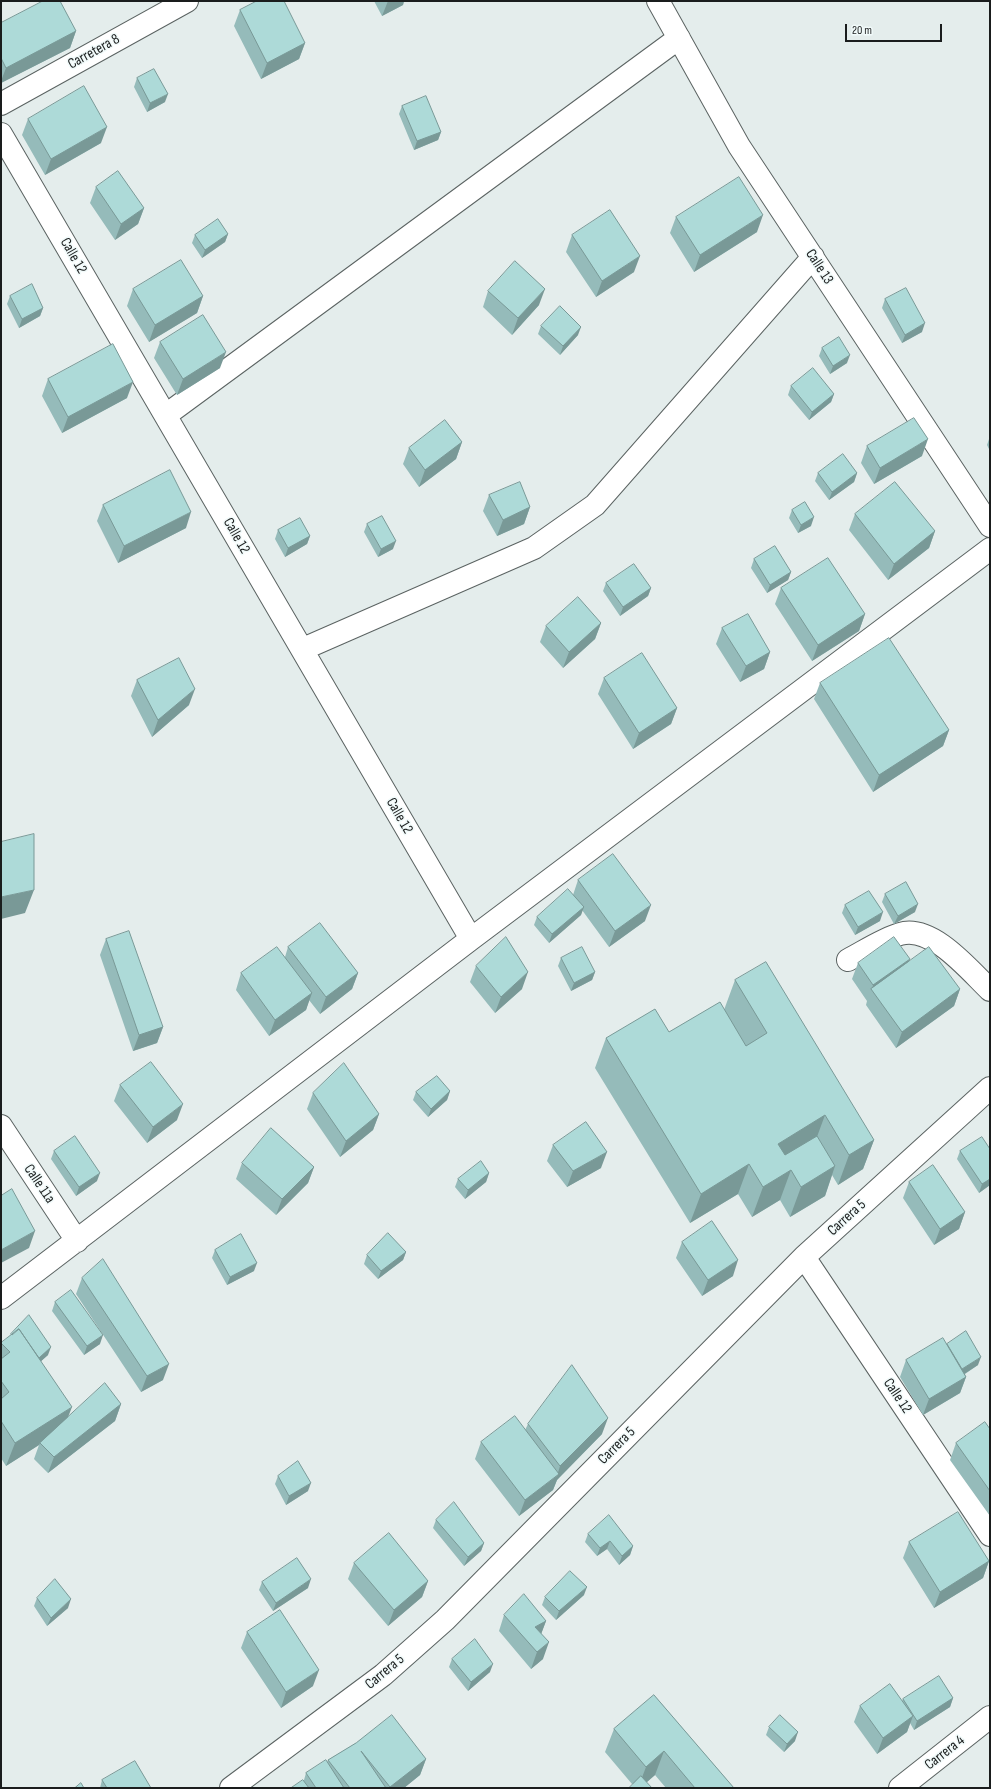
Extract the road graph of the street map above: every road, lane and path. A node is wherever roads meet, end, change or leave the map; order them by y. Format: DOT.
graph roads {
  1 [pos="187,1"];
  2 [pos="658,1"];
  3 [pos="679,38"];
  4 [pos="1,104"];
  5 [pos="1,134"];
  6 [pos="813,257"];
  7 [pos="166,415"];
  8 [pos="990,526"];
  9 [pos="990,549"];
  10 [pos="303,649"];
  11 [pos="471,939"];
  12 [pos="848,960"];
  13 [pos="990,990"];
  14 [pos="990,1088"];
  15 [pos="1,1126"];
  16 [pos="77,1241"];
  17 [pos="804,1257"];
  18 [pos="1,1298"];
  19 [pos="990,1535"];
  20 [pos="990,1717"];
  21 [pos="231,1788"];
  22 [pos="900,1788"];
  1 -- 4 [label="street, Carretera 8"];
  2 -- 3 [label="street, Calle 13"];
  3 -- 6 [label="street, Calle 13"];
  3 -- 7 [label="street"];
  5 -- 7 [label="street, Calle 12"];
  6 -- 8 [label="street, Calle 13"];
  6 -- 10 [label="street"];
  7 -- 10 [label="street, Calle 12"];
  9 -- 11 [label="street"];
  10 -- 11 [label="street, Calle 12"];
  11 -- 16 [label="street"];
  12 -- 13 [label="street"];
  14 -- 17 [label="street, Carrera 5"];
  15 -- 16 [label="street, Calle 11a"];
  16 -- 18 [label="street"];
  17 -- 19 [label="street, Calle 12"];
  17 -- 21 [label="street, Carrera 5"];
  20 -- 22 [label="street, Carrera 4"];
}
